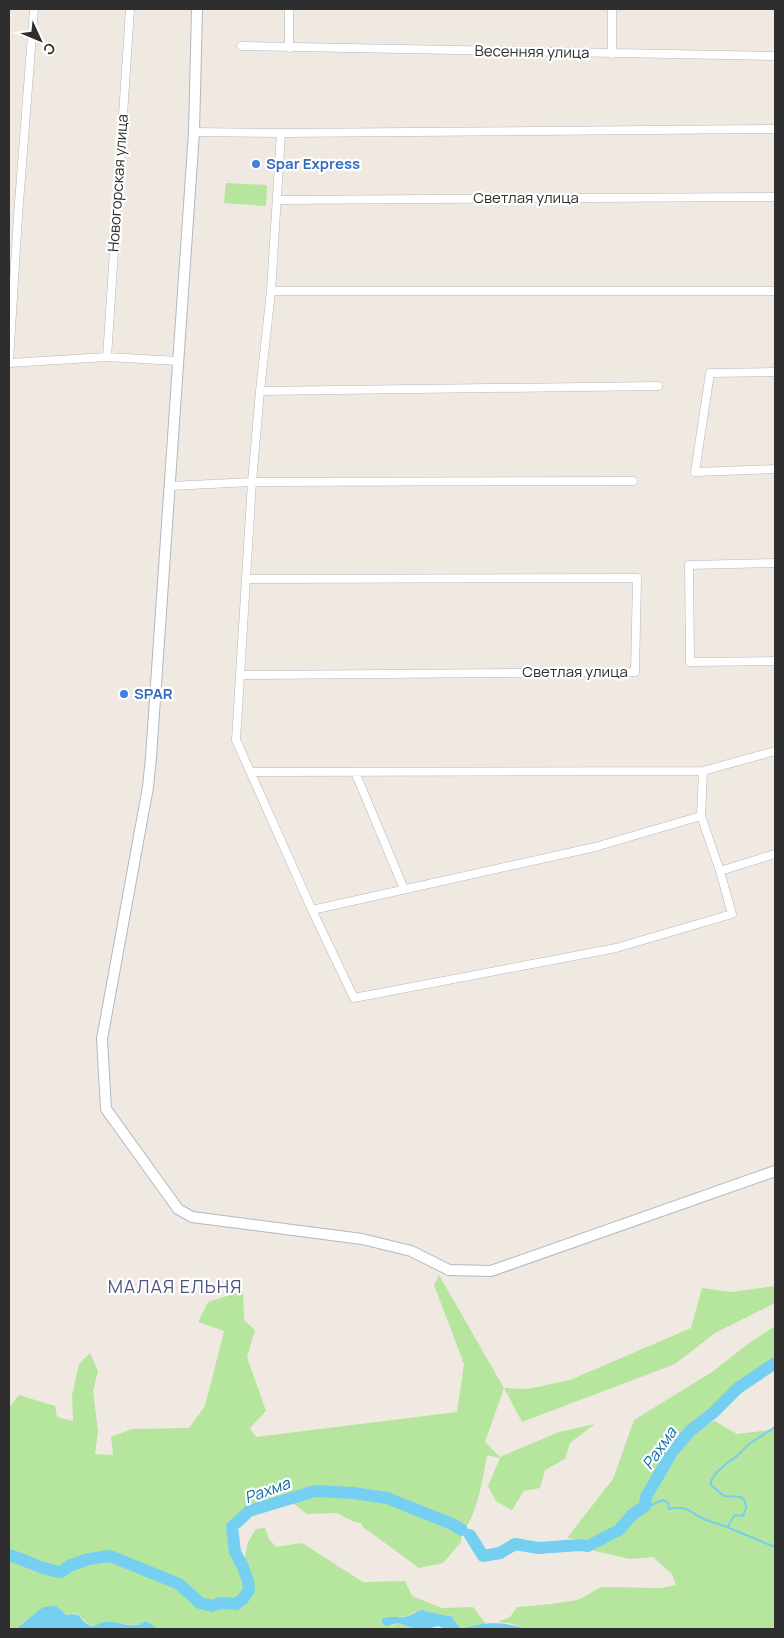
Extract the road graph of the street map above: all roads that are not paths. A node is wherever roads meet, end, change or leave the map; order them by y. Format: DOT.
graph roads {
  1 [pos="34,9"];
  2 [pos="130,9"];
  3 [pos="197,9"];
  4 [pos="289,9"];
  5 [pos="612,9"];
  6 [pos="241,46"];
  7 [pos="289,48"];
  8 [pos="612,54"];
  9 [pos="775,56"];
  10 [pos="775,129"];
  11 [pos="194,132"];
  12 [pos="281,133"];
  13 [pos="775,197"];
  14 [pos="277,200"];
  15 [pos="775,291"];
  16 [pos="271,292"];
  17 [pos="107,356"];
  18 [pos="178,361"];
  19 [pos="9,362"];
  20 [pos="775,372"];
  21 [pos="658,386"];
  22 [pos="260,391"];
  23 [pos="775,469"];
  24 [pos="633,481"];
  25 [pos="252,482"];
  26 [pos="170,486"];
  27 [pos="775,563"];
  28 [pos="246,579"];
  29 [pos="775,660"];
  30 [pos="240,675"];
  31 [pos="775,751"];
  32 [pos="703,771"];
  33 [pos="251,772"];
  34 [pos="355,772"];
  35 [pos="701,816"];
  36 [pos="775,854"];
  37 [pos="720,871"];
  38 [pos="404,889"];
  39 [pos="312,910"];
  40 [pos="775,1171"];
  1 -- 19 [label="street"];
  2 -- 17 [label="street, Новогорская улица"];
  3 -- 11 [label="street"];
  4 -- 7 [label="street"];
  5 -- 8 [label="street"];
  6 -- 7 [label="street, Весенняя улица"];
  7 -- 8 [label="street, Весенняя улица"];
  8 -- 9 [label="street, Весенняя улица"];
  10 -- 12 [label="street"];
  11 -- 12 [label="street"];
  11 -- 18 [label="street"];
  12 -- 14 [label="street"];
  13 -- 14 [label="street, Светлая улица"];
  14 -- 16 [label="street"];
  15 -- 16 [label="street"];
  16 -- 22 [label="street"];
  17 -- 18 [label="street"];
  17 -- 19 [label="street"];
  18 -- 26 [label="street"];
  20 -- 23 [label="street"];
  21 -- 22 [label="street"];
  22 -- 25 [label="street"];
  24 -- 25 [label="street"];
  25 -- 26 [label="street"];
  25 -- 28 [label="street"];
  26 -- 40 [label="street"];
  27 -- 29 [label="street"];
  28 -- 30 [label="street"];
  28 -- 30 [label="street, Светлая улица"];
  30 -- 33 [label="street"];
  31 -- 32 [label="street"];
  32 -- 34 [label="street"];
  32 -- 35 [label="street"];
  33 -- 34 [label="street"];
  33 -- 39 [label="street"];
  34 -- 38 [label="street"];
  35 -- 37 [label="street"];
  35 -- 38 [label="street"];
  36 -- 37 [label="street"];
  37 -- 39 [label="street"];
  38 -- 39 [label="street"];
}
